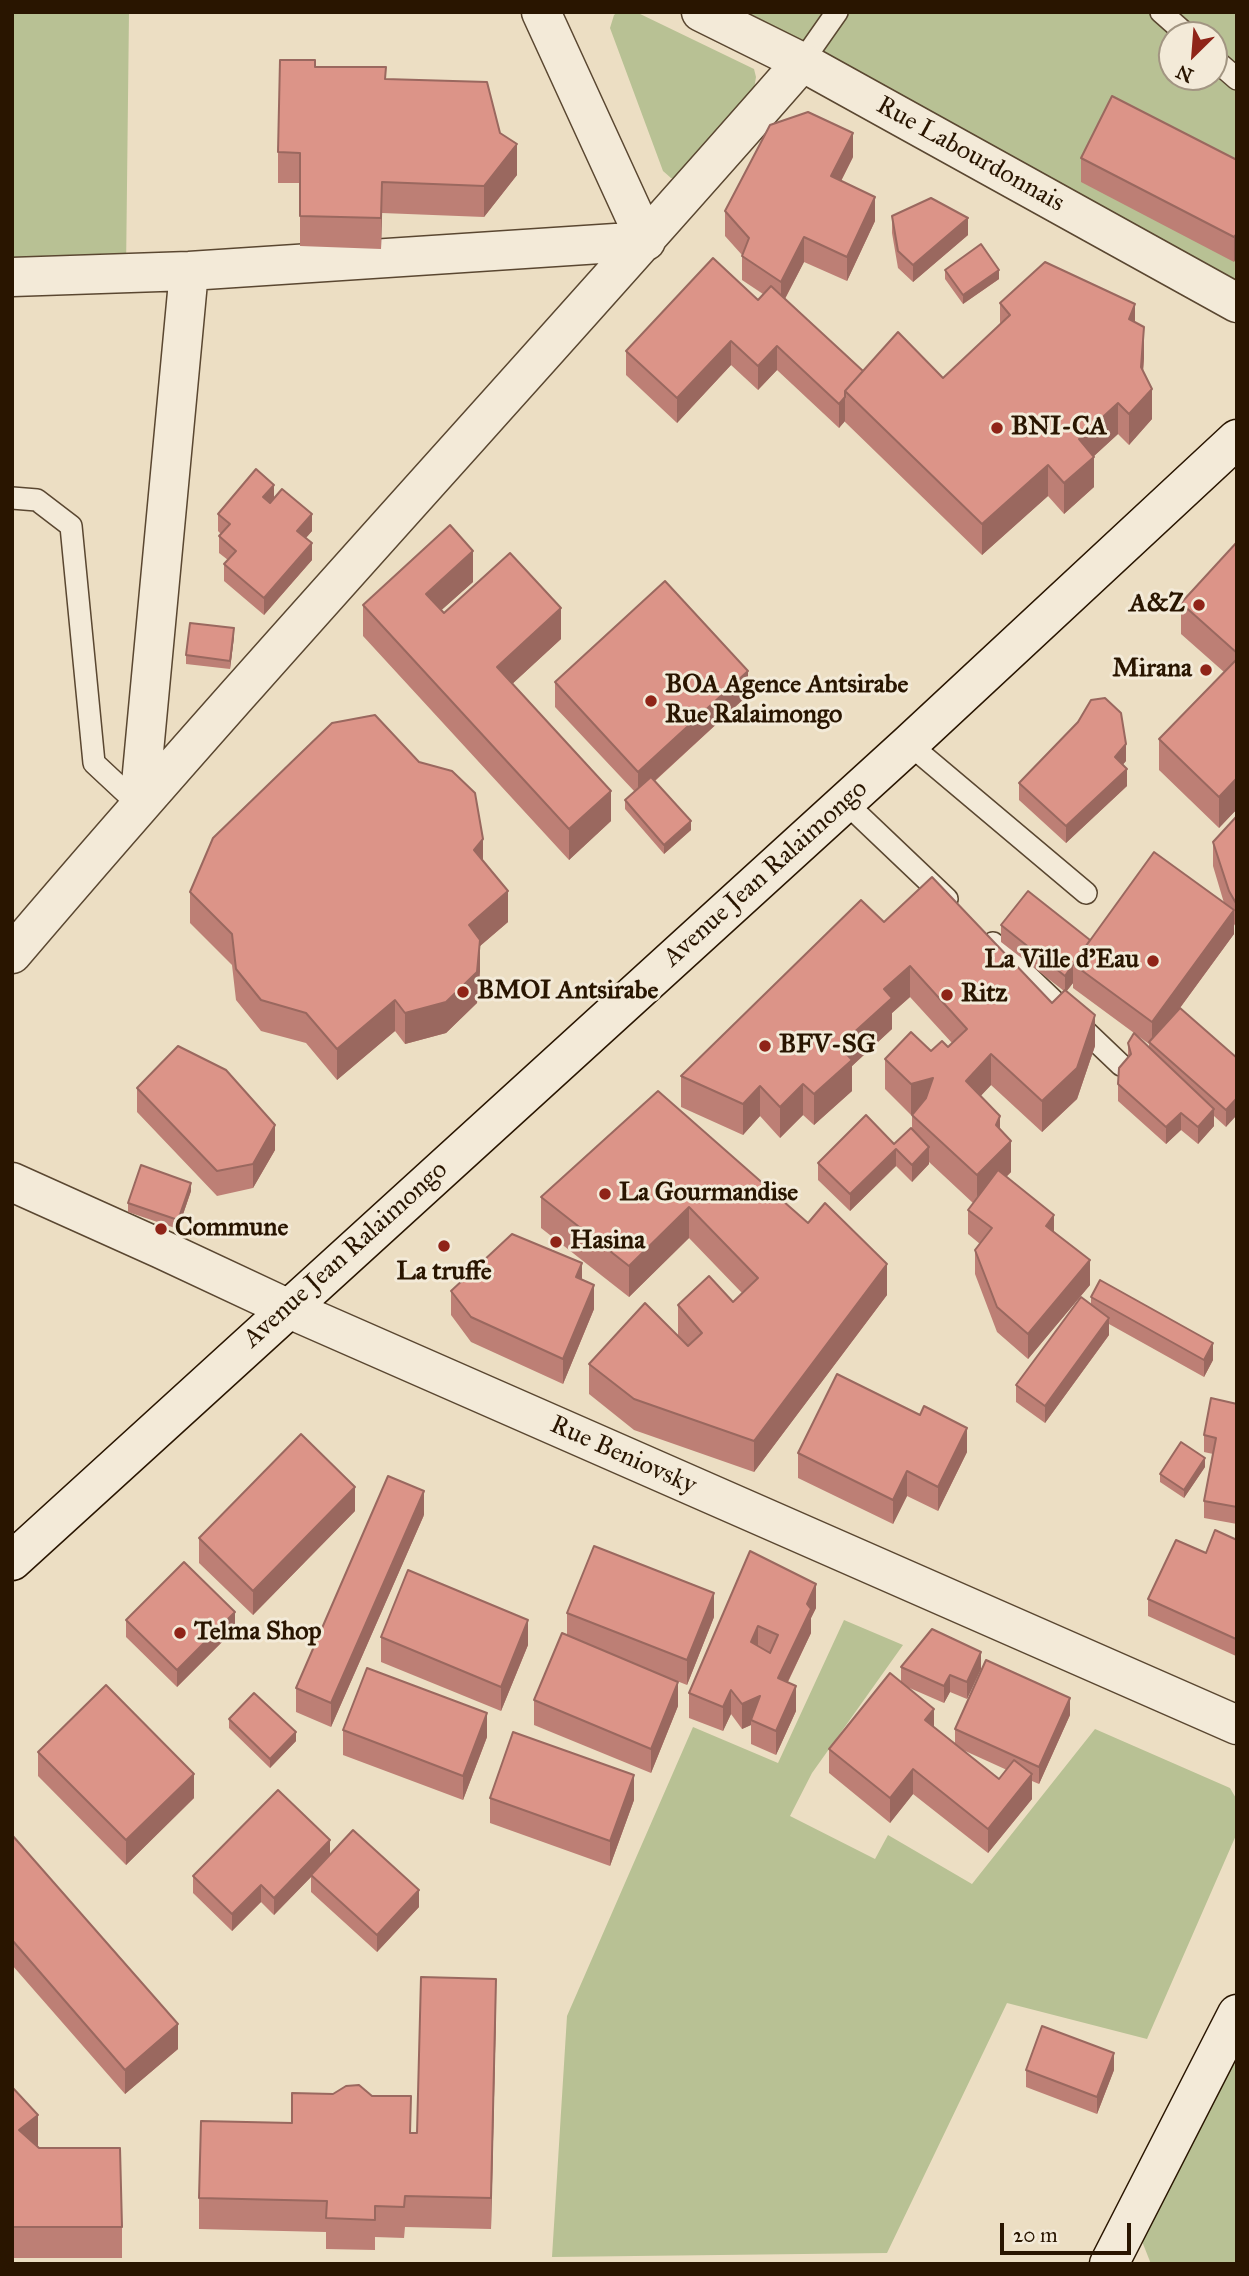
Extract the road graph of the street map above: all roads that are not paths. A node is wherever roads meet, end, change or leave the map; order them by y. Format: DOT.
graph roads {
  1 [pos="541,12"];
  2 [pos="701,12"];
  3 [pos="837,12"];
  4 [pos="802,62"];
  5 [pos="646,241"];
  6 [pos="189,271"];
  7 [pos="12,277"];
  8 [pos="1237,303"];
  9 [pos="1237,439"];
  10 [pos="12,498"];
  11 [pos="909,744"];
  12 [pos="845,802"];
  13 [pos="139,805"];
  14 [pos="1086,893"];
  15 [pos="963,915"];
  16 [pos="983,933"];
  17 [pos="12,954"];
  18 [pos="1121,1065"];
  19 [pos="12,1182"];
  20 [pos="287,1308"];
  21 [pos="12,1560"];
  22 [pos="1237,1725"];
  23 [pos="1237,2014"];
  24 [pos="1109,2264"];
  1 -- 5 [label="street"];
  2 -- 4 [label="street, Rue Labourdonnais"];
  3 -- 4 [label="lane"];
  4 -- 5 [label="street"];
  4 -- 8 [label="street, Rue Labourdonnais"];
  5 -- 6 [label="street"];
  5 -- 13 [label="street"];
  6 -- 7 [label="street"];
  6 -- 13 [label="street"];
  9 -- 11 [label="street, Avenue Jean Ralaimongo"];
  10 -- 13 [label="lane"];
  11 -- 12 [label="street, Avenue Jean Ralaimongo"];
  11 -- 14 [label="lane"];
  12 -- 15 [label="lane"];
  12 -- 20 [label="street, Avenue Jean Ralaimongo"];
  13 -- 17 [label="street"];
  16 -- 18 [label="lane"];
  19 -- 20 [label="street, Rue Beniovsky"];
  20 -- 21 [label="street, Avenue Jean Ralaimongo"];
  20 -- 22 [label="street, Rue Beniovsky"];
  23 -- 24 [label="street"];
}
